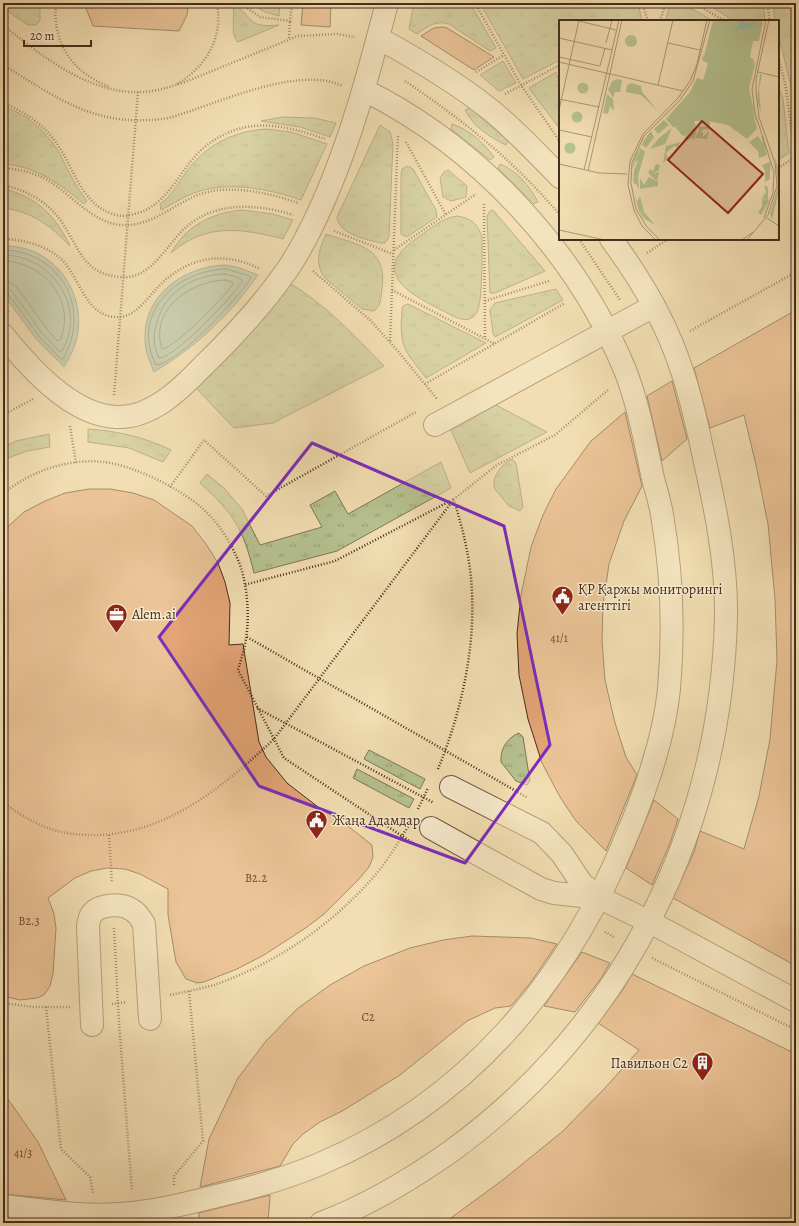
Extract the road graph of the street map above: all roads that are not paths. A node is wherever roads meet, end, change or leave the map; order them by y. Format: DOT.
graph roads {
  1 [pos="387,3"];
  2 [pos="368,38"];
  3 [pos="354,89"];
  4 [pos="559,176"];
  5 [pos="612,240"];
  6 [pos="648,296"];
  7 [pos="602,322"];
  8 [pos="8,327"];
  9 [pos="435,425"];
  10 [pos="438,782"];
  11 [pos="431,828"];
  12 [pos="600,898"];
  13 [pos="650,922"];
  14 [pos="796,1001"];
  15 [pos="150,1009"];
  16 [pos="92,1016"];
  17 [pos="3,1206"];
  18 [pos="321,1223"];
  1 -- 2 [label="lane"];
  2 -- 3 [label="lane"];
  2 -- 4 [label="lane"];
  3 -- 7 [label="lane"];
  3 -- 8 [label="lane"];
  5 -- 6 [label="lane"];
  6 -- 7 [label="lane"];
  6 -- 13 [label="lane"];
  7 -- 9 [label="lane"];
  7 -- 12 [label="lane"];
  10 -- 12 [label="lane"];
  11 -- 12 [label="lane"];
  12 -- 13 [label="lane"];
  12 -- 17 [label="lane"];
  13 -- 14 [label="lane"];
  13 -- 18 [label="lane"];
  15 -- 16 [label="lane"];
}
